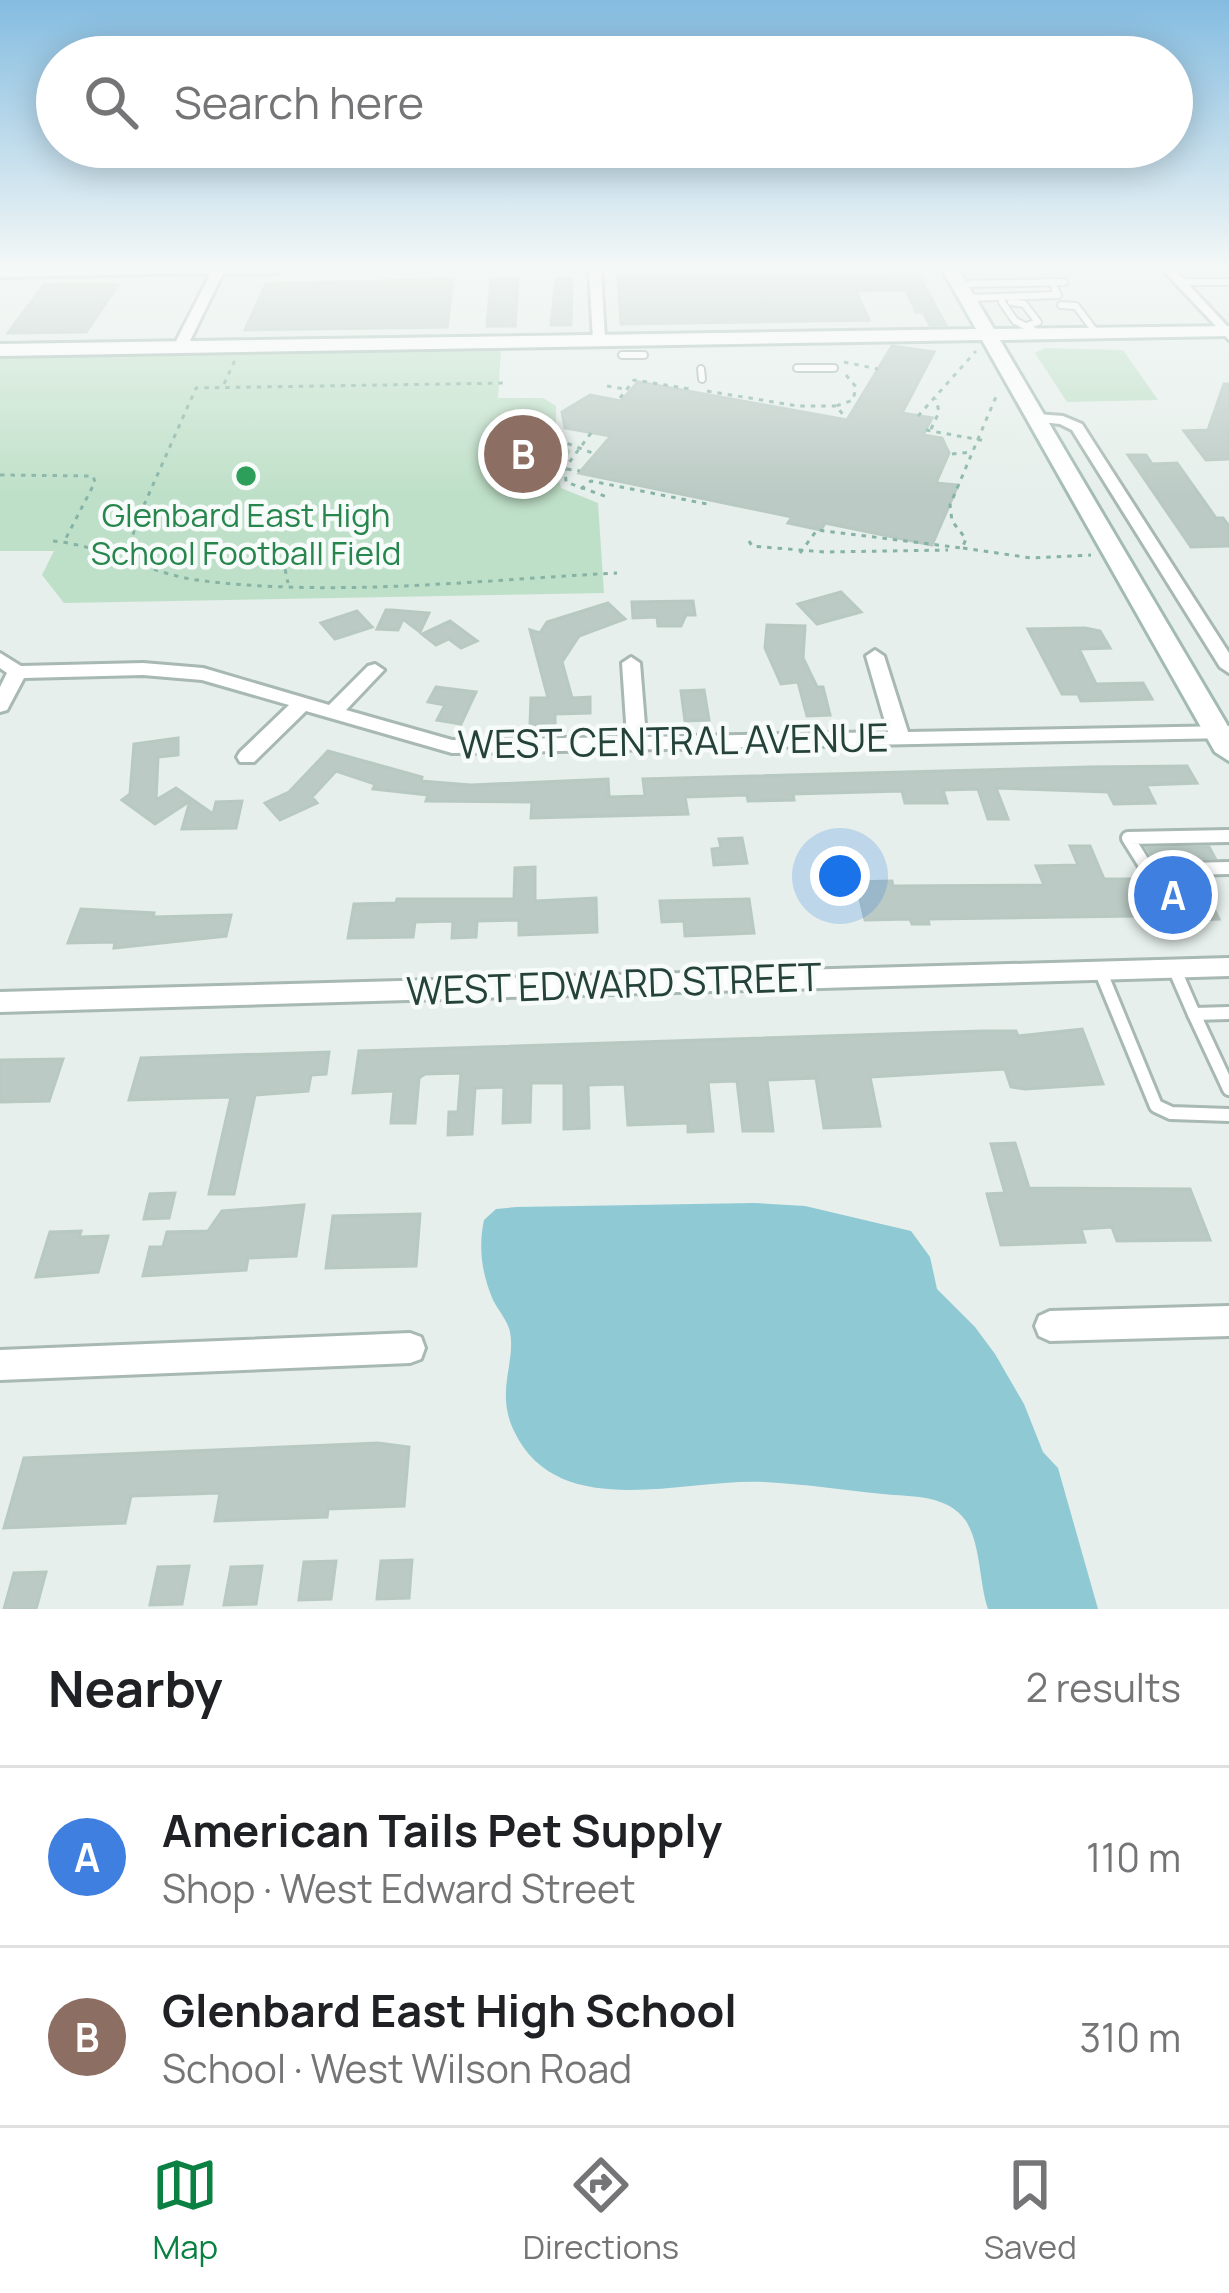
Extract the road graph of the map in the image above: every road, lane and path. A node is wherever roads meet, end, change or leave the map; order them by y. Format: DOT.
graph roads {
  1 [pos="181,344"];
  2 [pos="354,344"];
  3 [pos="982,344"];
  4 [pos="984,344"];
  5 [pos="180,347"];
  6 [pos="0,350"];
  7 [pos="622,355"];
  8 [pos="644,355"];
  9 [pos="852,355"];
  10 [pos="797,368"];
  11 [pos="834,368"];
  12 [pos="506,383"];
  13 [pos="607,386"];
  14 [pos="626,390"];
  15 [pos="999,390"];
  16 [pos="936,396"];
  17 [pos="620,398"];
  18 [pos="836,406"];
  19 [pos="918,416"];
  20 [pos="846,418"];
  21 [pos="1037,418"];
  22 [pos="591,433"];
  23 [pos="548,436"];
  24 [pos="978,439"];
  25 [pos="986,441"];
  26 [pos="575,450"];
  27 [pos="973,452"];
  28 [pos="595,454"];
  29 [pos="952,454"];
  30 [pos="565,468"];
  31 [pos="580,472"];
  32 [pos="0,475"];
  33 [pos="581,489"];
  34 [pos="610,498"];
  35 [pos="707,504"];
  36 [pos="53,541"];
  37 [pos="64,541"];
  38 [pos="749,541"];
  39 [pos="962,548"];
  40 [pos="802,550"];
  41 [pos="1091,555"];
  42 [pos="128,556"];
  43 [pos="283,559"];
  44 [pos="616,573"];
  45 [pos="288,585"];
  46 [pos="875,656"];
  47 [pos="631,663"];
  48 [pos="8,665"];
  49 [pos="1229,667"];
  50 [pos="375,670"];
  51 [pos="302,704"];
  52 [pos="0,706"];
  53 [pos="332,712"];
  54 [pos="901,738"];
  55 [pos="1225,738"];
  56 [pos="637,744"];
  57 [pos="247,757"];
  58 [pos="1229,836"];
  59 [pos="1229,868"];
  60 [pos="1229,967"];
  61 [pos="1174,968"];
  62 [pos="1100,970"];
  63 [pos="0,1002"];
  64 [pos="1229,1013"];
  65 [pos="1194,1014"];
  66 [pos="1229,1089"];
  67 [pos="1229,1115"];
  68 [pos="1229,1321"];
  69 [pos="1050,1326"];
  70 [pos="410,1348"];
  71 [pos="0,1365"];
  1 -- 5 [label="street"];
  2 -- 5 [label="street"];
  3 -- 16 [label="path"];
  4 -- 21 [label="street"];
  5 -- 6 [label="street"];
  7 -- 8 [label="lane"];
  9 -- 18 [label="path"];
  10 -- 11 [label="lane"];
  12 -- 42 [label="path"];
  13 -- 14 [label="path"];
  14 -- 17 [label="path"];
  14 -- 18 [label="path"];
  15 -- 24 [label="path"];
  16 -- 19 [label="path"];
  16 -- 24 [label="path"];
  18 -- 20 [label="path"];
  21 -- 49 [label="street"];
  21 -- 55 [label="street"];
  22 -- 26 [label="path"];
  23 -- 26 [label="path"];
  24 -- 25 [label="path"];
  24 -- 27 [label="path"];
  26 -- 28 [label="path"];
  26 -- 30 [label="path"];
  27 -- 29 [label="path"];
  27 -- 39 [label="path"];
  30 -- 31 [label="path"];
  30 -- 33 [label="path"];
  32 -- 37 [label="path"];
  33 -- 34 [label="path"];
  33 -- 35 [label="path"];
  36 -- 37 [label="path"];
  37 -- 42 [label="path"];
  38 -- 40 [label="path"];
  39 -- 40 [label="path"];
  39 -- 40 [label="path"];
  39 -- 41 [label="path"];
  42 -- 45 [label="path"];
  43 -- 45 [label="path"];
  44 -- 45 [label="path"];
  46 -- 54 [label="street"];
  47 -- 56 [label="street"];
  48 -- 51 [label="street, WEST CENTRAL AVENUE"];
  48 -- 52 [label="street"];
  50 -- 53 [label="street"];
  51 -- 53 [label="street, WEST CENTRAL AVENUE"];
  51 -- 57 [label="street"];
  53 -- 56 [label="street, WEST CENTRAL AVENUE"];
  54 -- 55 [label="street, WEST CENTRAL AVENUE"];
  54 -- 56 [label="street, WEST CENTRAL AVENUE"];
  58 -- 59 [label="lane"];
  60 -- 61 [label="street, WEST EDWARD STREET"];
  61 -- 62 [label="street, WEST EDWARD STREET"];
  61 -- 65 [label="lane"];
  62 -- 63 [label="street, WEST EDWARD STREET"];
  62 -- 67 [label="lane"];
  64 -- 65 [label="lane"];
  65 -- 66 [label="lane"];
  68 -- 69 [label="street"];
  70 -- 71 [label="street"];
}
